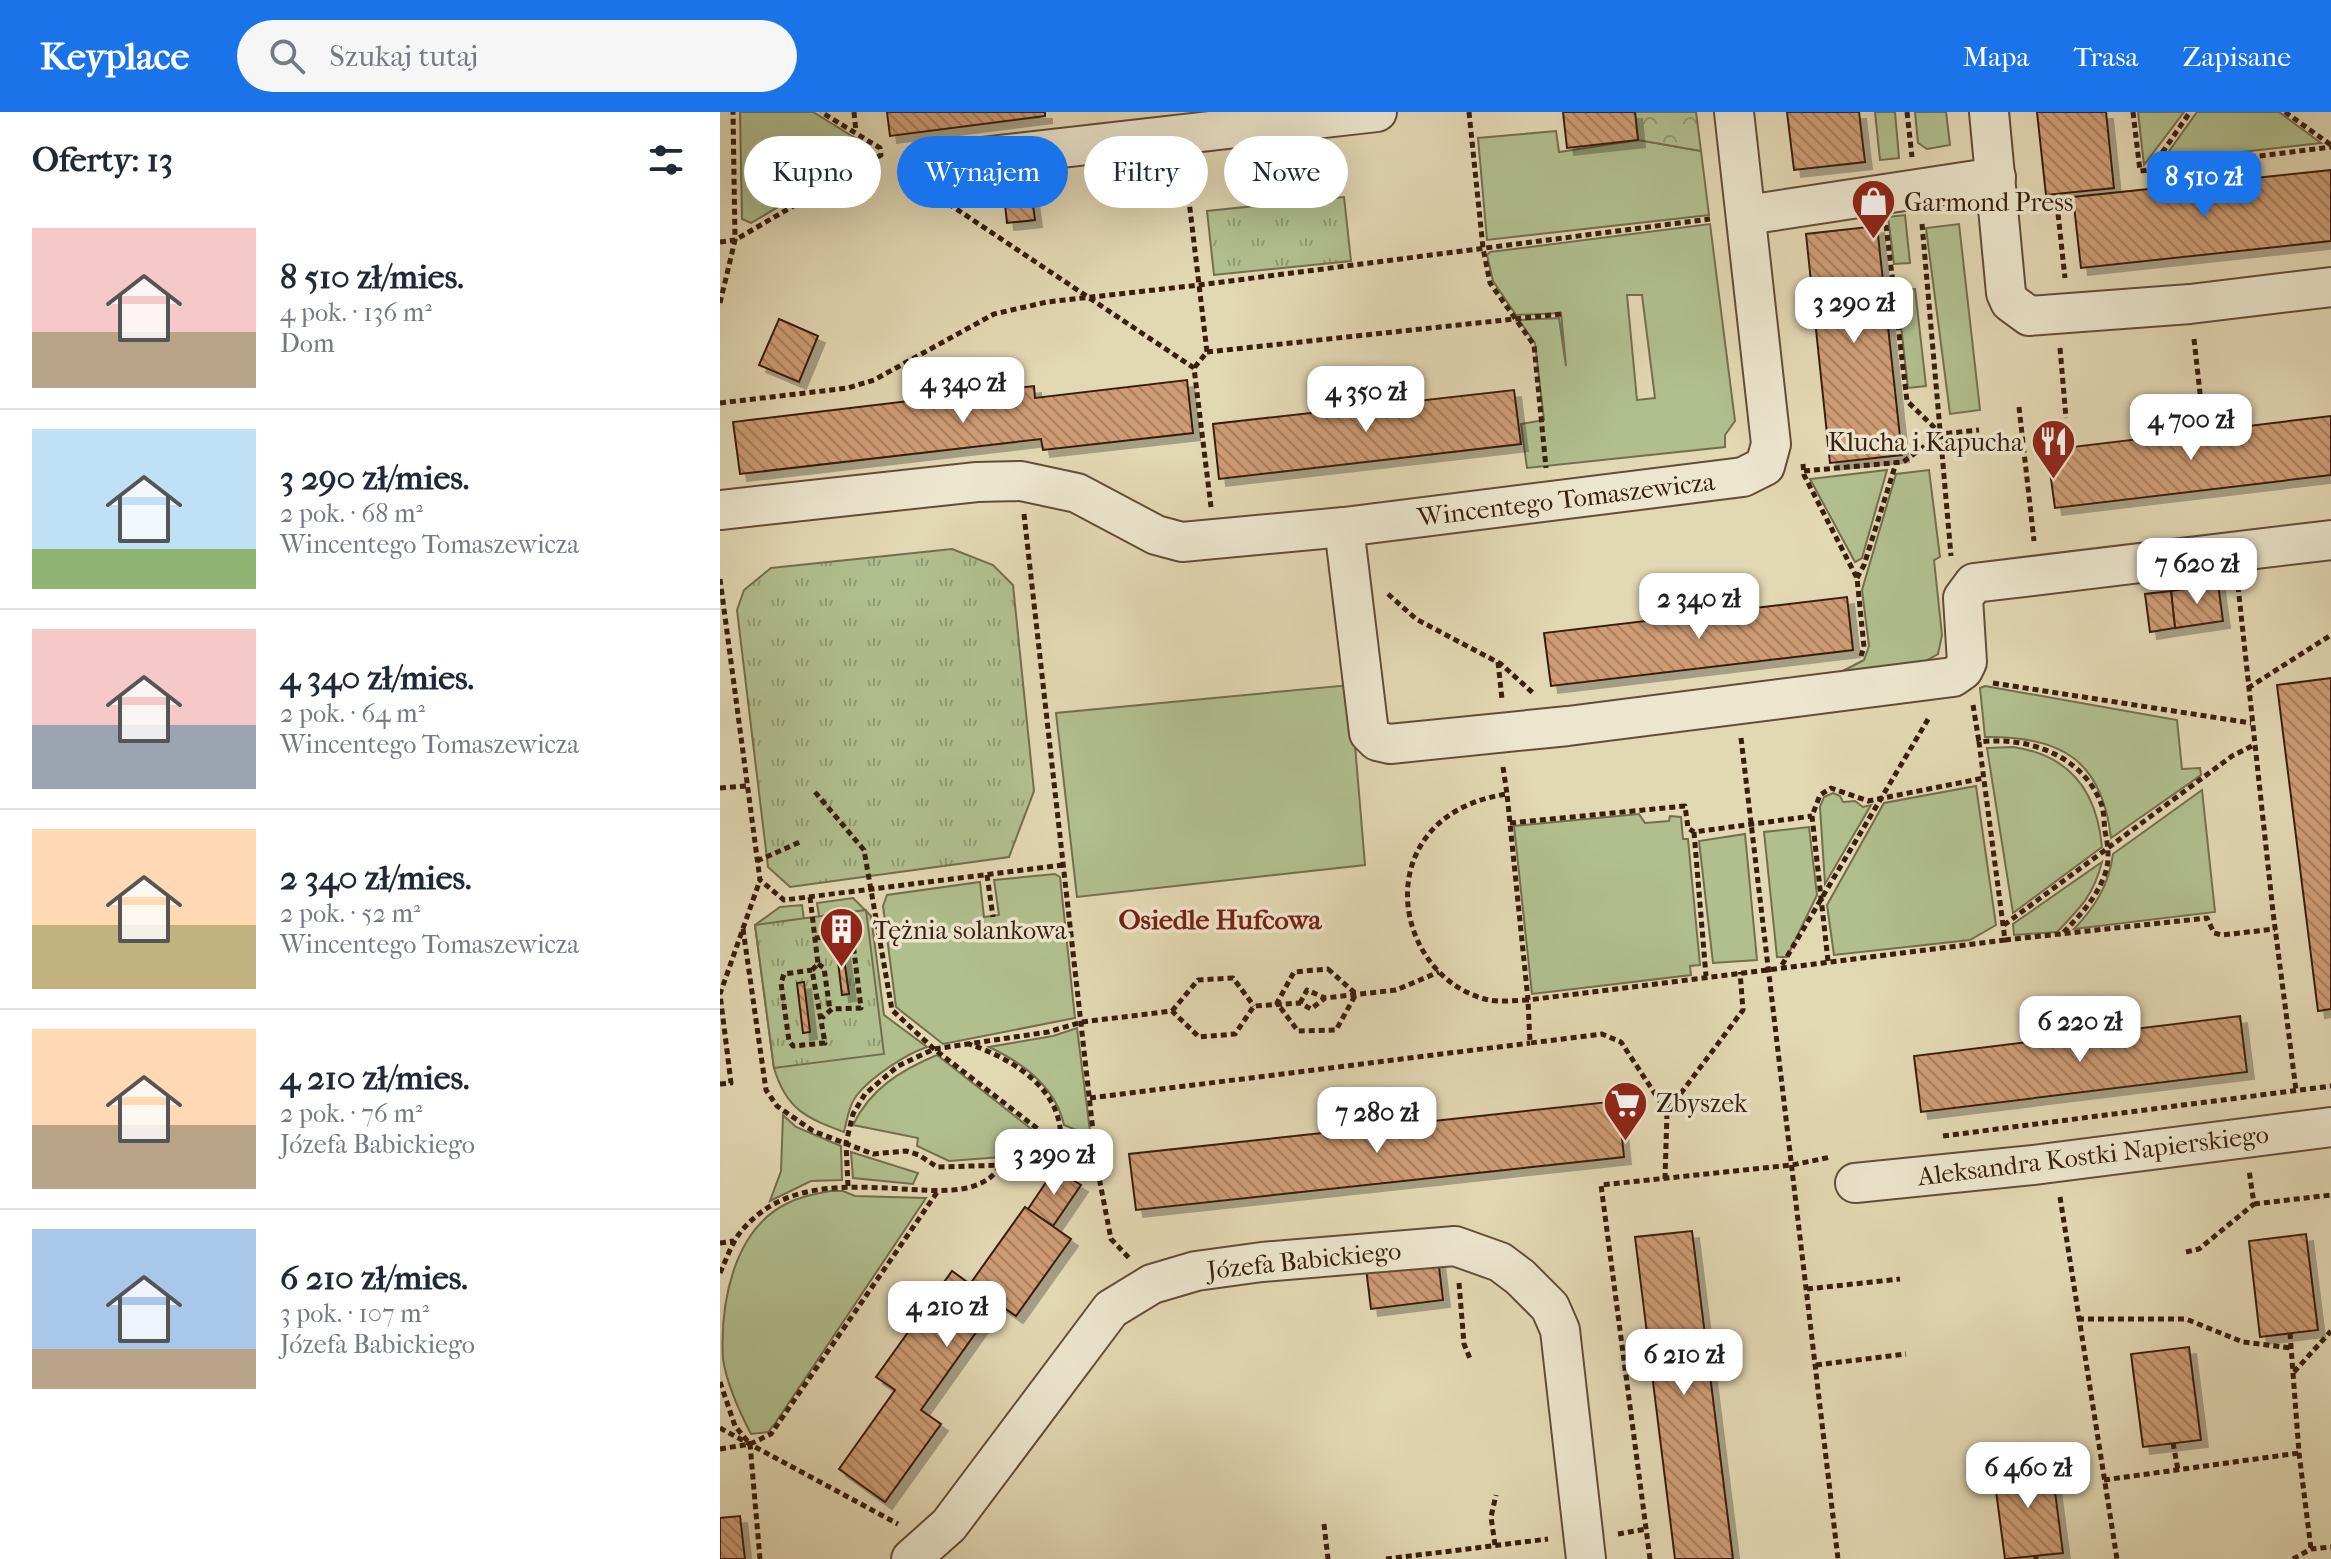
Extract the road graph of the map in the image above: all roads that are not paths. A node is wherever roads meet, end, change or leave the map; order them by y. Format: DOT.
graph roads {
  1 [pos="1377,112"];
  2 [pos="1734,112"];
  3 [pos="1989,112"];
  4 [pos="1068,155"];
  5 [pos="1996,177"];
  6 [pos="1747,215"];
  7 [pos="2331,287"];
  8 [pos="721,510"];
  9 [pos="2331,540"];
  10 [pos="1346,543"];
  11 [pos="2331,1127"];
  12 [pos="1855,1183"];
  13 [pos="906,1546"];
  14 [pos="1585,1547"];
  1 -- 4 [label="street"];
  2 -- 6 [label="street, Wincentego Tomaszewicza"];
  3 -- 5 [label="street"];
  5 -- 6 [label="street"];
  5 -- 7 [label="street"];
  6 -- 10 [label="street, Wincentego Tomaszewicza"];
  8 -- 10 [label="street, Wincentego Tomaszewicza"];
  9 -- 10 [label="street"];
  11 -- 12 [label="street, Aleksandra Kostki Napierskiego"];
  13 -- 14 [label="street, Józefa Babickiego"];
}
